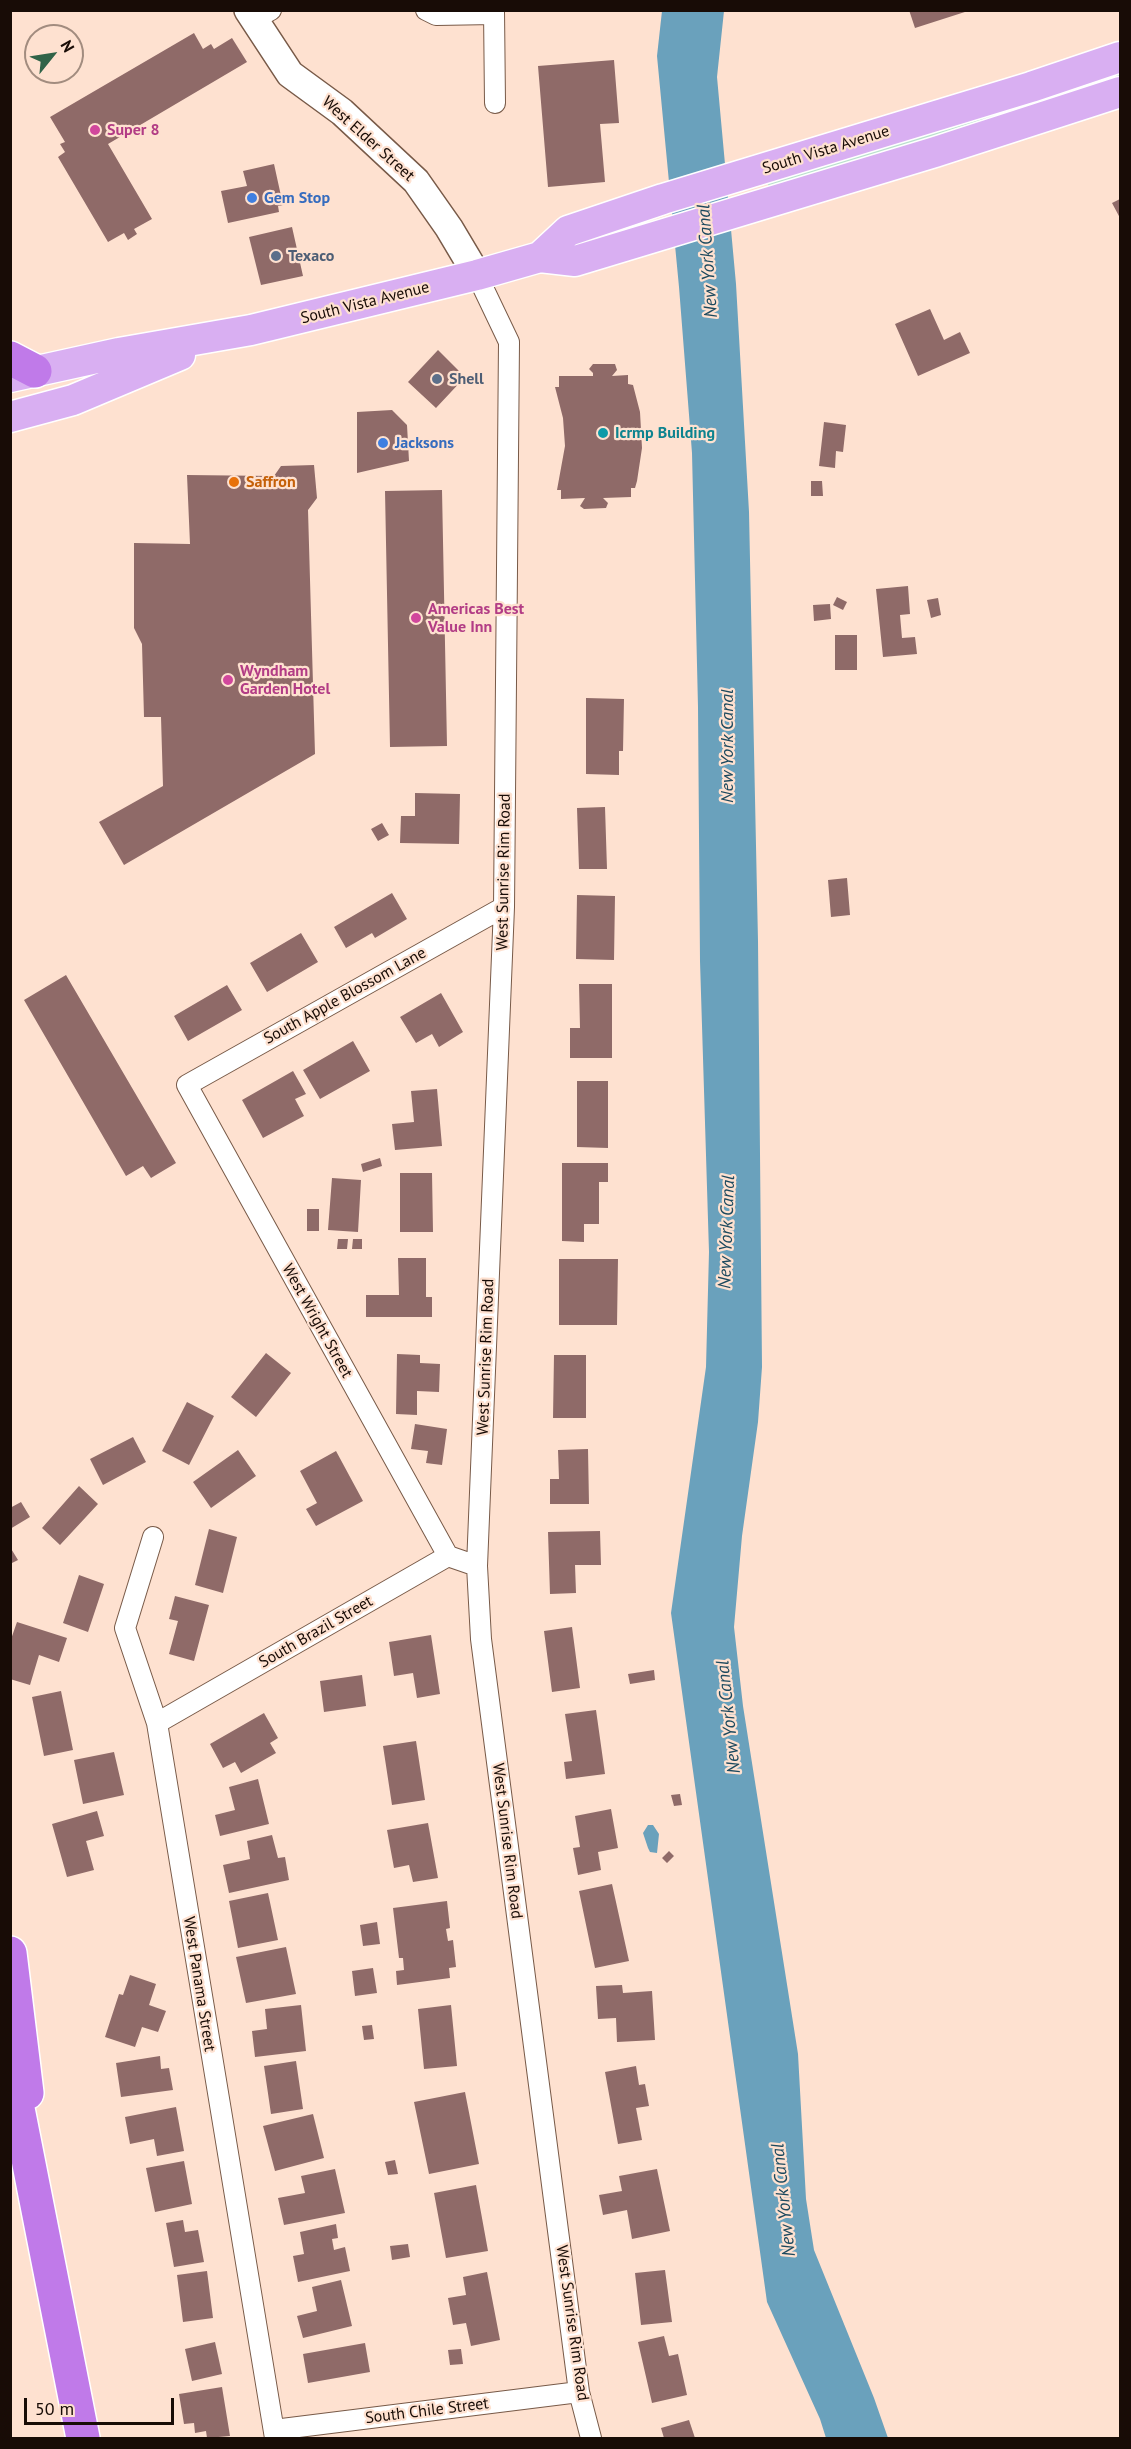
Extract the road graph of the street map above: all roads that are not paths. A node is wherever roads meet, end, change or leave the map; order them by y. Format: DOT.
graph roads {
  1 [pos="426,10"];
  2 [pos="494,12"];
  3 [pos="257,14"];
  4 [pos="1120,57"];
  5 [pos="1120,92"];
  6 [pos="495,103"];
  7 [pos="540,257"];
  8 [pos="477,275"];
  9 [pos="224,336"];
  10 [pos="19,369"];
  11 [pos="10,417"];
  12 [pos="504,907"];
  13 [pos="186,1085"];
  14 [pos="153,1537"];
  15 [pos="448,1556"];
  16 [pos="477,1566"];
  17 [pos="157,1723"];
  18 [pos="10,1953"];
  19 [pos="10,2068"];
  20 [pos="42,2229"];
  21 [pos="579,2392"];
  22 [pos="275,2434"];
  23 [pos="83,2439"];
  24 [pos="591,2439"];
  1 -- 2 [label="street"];
  2 -- 6 [label="street"];
  3 -- 8 [label="street, West Elder Street"];
  4 -- 7 [label="main road, South Vista Avenue"];
  5 -- 7 [label="main road, South Vista Avenue"];
  7 -- 8 [label="main road, South Vista Avenue"];
  8 -- 9 [label="main road, South Vista Avenue"];
  8 -- 12 [label="street, West Sunrise Rim Road"];
  9 -- 10 [label="main road, South Vista Avenue"];
  9 -- 11 [label="main road, South Vista Avenue"];
  12 -- 13 [label="street, South Apple Blossom Lane"];
  12 -- 16 [label="street, West Sunrise Rim Road"];
  13 -- 15 [label="street, West Wright Street"];
  14 -- 17 [label="street, West Panama Street"];
  15 -- 16 [label="street"];
  15 -- 17 [label="street, South Brazil Street"];
  16 -- 21 [label="street, West Sunrise Rim Road"];
  17 -- 22 [label="street, West Panama Street"];
  18 -- 20 [label="highway"];
  19 -- 20 [label="highway"];
  20 -- 23 [label="highway"];
  21 -- 22 [label="street, South Chile Street"];
  21 -- 24 [label="street, West Sunrise Rim Road"];
}
